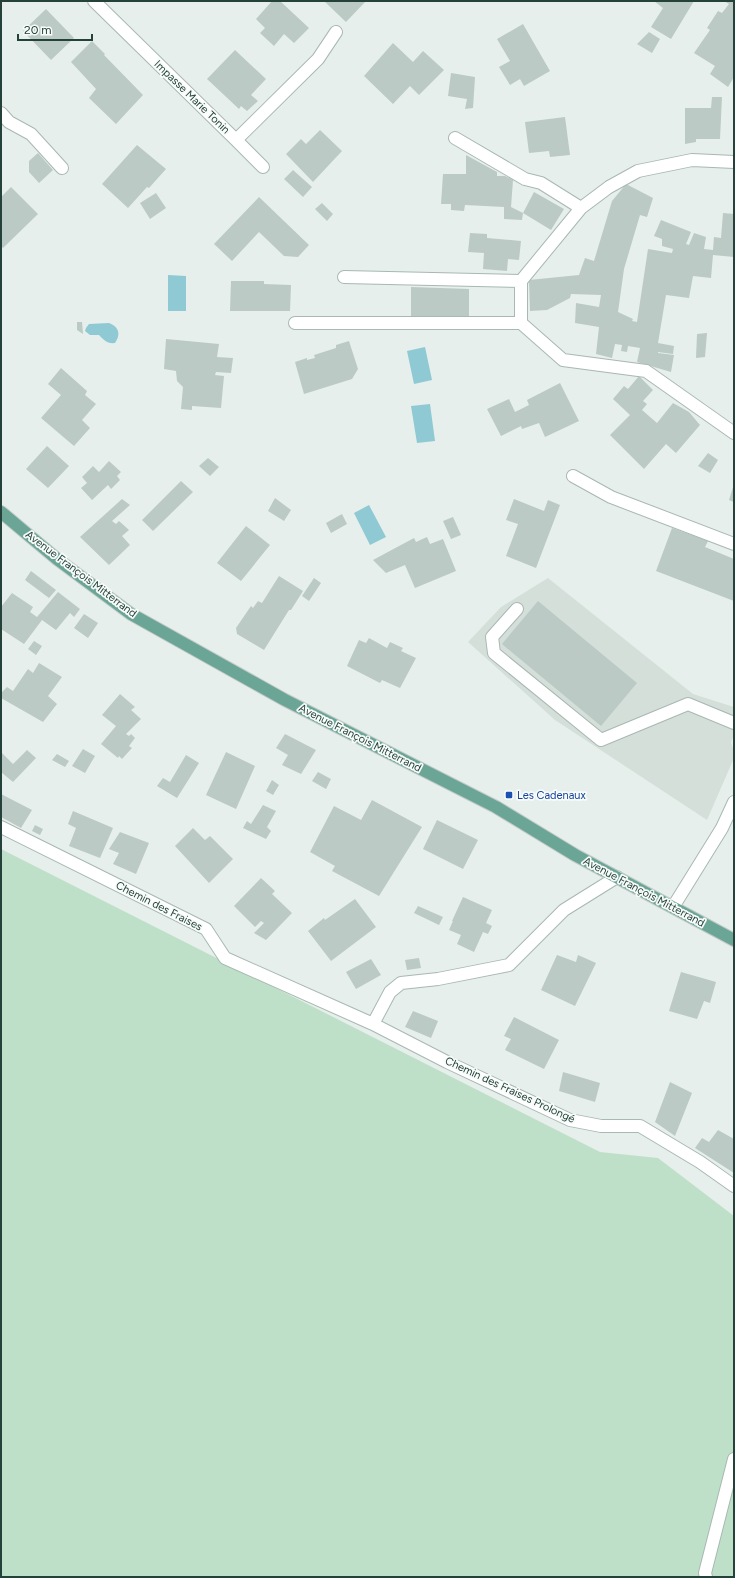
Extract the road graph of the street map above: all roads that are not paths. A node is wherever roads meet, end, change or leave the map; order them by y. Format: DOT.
graph roads {
  1 [pos="94,1"];
  2 [pos="336,32"];
  3 [pos="1,113"];
  4 [pos="455,138"];
  5 [pos="236,140"];
  6 [pos="734,162"];
  7 [pos="62,168"];
  8 [pos="263,168"];
  9 [pos="581,208"];
  10 [pos="344,277"];
  11 [pos="521,281"];
  12 [pos="294,323"];
  13 [pos="520,323"];
  14 [pos="734,433"];
  15 [pos="573,476"];
  16 [pos="1,512"];
  17 [pos="734,544"];
  18 [pos="517,609"];
  19 [pos="734,723"];
  20 [pos="734,802"];
  21 [pos="1,827"];
  22 [pos="617,877"];
  23 [pos="673,907"];
  24 [pos="734,940"];
  25 [pos="373,1024"];
  26 [pos="734,1186"];
  27 [pos="734,1458"];
  28 [pos="706,1577"];
  1 -- 5 [label="street, Impasse Marie Tonin"];
  2 -- 5 [label="street, Impasse Marie Tonin"];
  3 -- 7 [label="street"];
  4 -- 9 [label="street"];
  5 -- 8 [label="street"];
  6 -- 9 [label="street"];
  9 -- 11 [label="street"];
  10 -- 11 [label="street"];
  11 -- 13 [label="street"];
  12 -- 13 [label="street"];
  13 -- 14 [label="street"];
  15 -- 17 [label="street"];
  16 -- 22 [label="main road, Avenue François Mitterrand"];
  18 -- 19 [label="street"];
  20 -- 23 [label="street"];
  21 -- 25 [label="street, Chemin des Fraises"];
  22 -- 23 [label="main road, Avenue François Mitterrand"];
  22 -- 25 [label="street"];
  23 -- 24 [label="main road, Avenue François Mitterrand"];
  25 -- 26 [label="street, Chemin des Fraises Prolongé"];
  27 -- 28 [label="street"];
}
